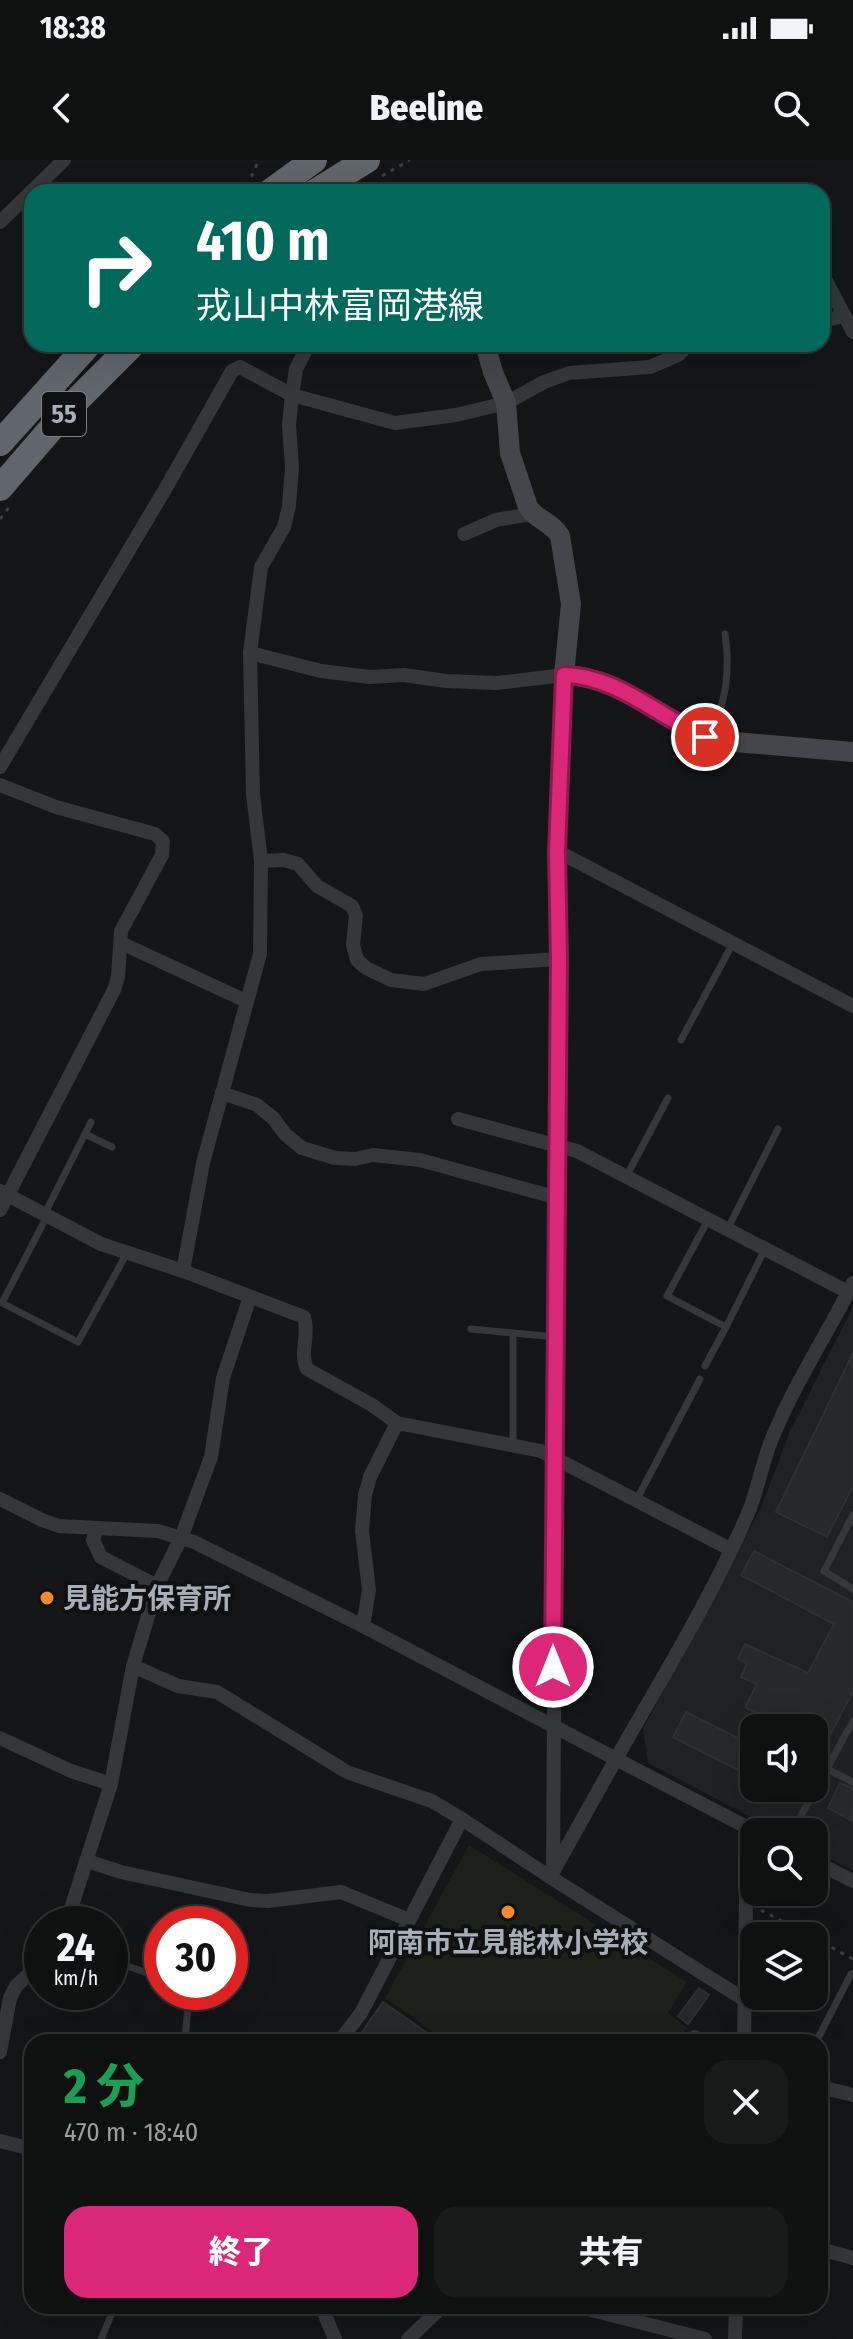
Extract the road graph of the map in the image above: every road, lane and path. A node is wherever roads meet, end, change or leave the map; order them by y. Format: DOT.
graph roads {
  1 [pos="64,160"];
  2 [pos="259,160"];
  3 [pos="410,160"];
  4 [pos="303,163"];
  5 [pos="375,168"];
  6 [pos="39,184"];
  7 [pos="248,184"];
  8 [pos="279,184"];
  9 [pos="312,184"];
  10 [pos="335,184"];
  11 [pos="24,199"];
  12 [pos="0,222"];
  13 [pos="830,288"];
  14 [pos="845,316"];
  15 [pos="830,319"];
  16 [pos="853,332"];
  17 [pos="82,352"];
  18 [pos="125,352"];
  19 [pos="305,352"];
  20 [pos="487,352"];
  21 [pos="681,352"];
  22 [pos="292,395"];
  23 [pos="506,403"];
  24 [pos="0,443"];
  25 [pos="0,488"];
  26 [pos="532,514"];
  27 [pos="464,534"];
  28 [pos="725,634"];
  29 [pos="250,653"];
  30 [pos="564,675"];
  31 [pos="712,738"];
  32 [pos="853,752"];
  33 [pos="0,767"];
  34 [pos="0,785"];
  35 [pos="557,851"];
  36 [pos="261,861"];
  37 [pos="121,943"];
  38 [pos="733,943"];
  39 [pos="559,959"];
  40 [pos="246,1001"];
  41 [pos="853,1006"];
  42 [pos="681,1040"];
  43 [pos="222,1093"];
  44 [pos="668,1098"];
  45 [pos="458,1119"];
  46 [pos="91,1122"];
  47 [pos="778,1129"];
  48 [pos="85,1134"];
  49 [pos="558,1145"];
  50 [pos="112,1147"];
  51 [pos="626,1177"];
  52 [pos="4,1193"];
  53 [pos="558,1198"];
  54 [pos="0,1210"];
  55 [pos="45,1215"];
  56 [pos="708,1220"];
  57 [pos="727,1230"];
  58 [pos="765,1249"];
  59 [pos="127,1253"];
  60 [pos="183,1271"];
  61 [pos="851,1288"];
  62 [pos="250,1297"];
  63 [pos="726,1327"];
  64 [pos="471,1329"];
  65 [pos="513,1333"];
  66 [pos="556,1337"];
  67 [pos="705,1366"];
  68 [pos="700,1379"];
  69 [pos="397,1423"];
  70 [pos="513,1444"];
  71 [pos="555,1458"];
  72 [pos="0,1499"];
  73 [pos="637,1499"];
  74 [pos="853,1515"];
  75 [pos="97,1528"];
  76 [pos="181,1538"];
  77 [pos="730,1549"];
  78 [pos="157,1586"];
  79 [pos="853,1589"];
  80 [pos="363,1626"];
  81 [pos="133,1666"];
  82 [pos="853,1721"];
  83 [pos="552,1726"];
  84 [pos="0,1738"];
  85 [pos="616,1759"];
  86 [pos="828,1767"];
  87 [pos="828,1770"];
  88 [pos="853,1782"];
  89 [pos="111,1784"];
  90 [pos="462,1819"];
  91 [pos="740,1824"];
  92 [pos="87,1861"];
  93 [pos="828,1868"];
  94 [pos="551,1873"];
  95 [pos="853,1881"];
  96 [pos="72,1906"];
  97 [pos="750,1906"];
  98 [pos="409,1920"];
  99 [pos="782,1922"];
  100 [pos="828,1946"];
  101 [pos="853,1959"];
  102 [pos="851,1974"];
  103 [pos="24,1979"];
  104 [pos="740,1997"];
  105 [pos="187,2010"];
  106 [pos="745,2010"];
  107 [pos="184,2034"];
  108 [pos="345,2034"];
  109 [pos="744,2034"];
  110 [pos="820,2034"];
  111 [pos="0,2050"];
  112 [pos="828,2089"];
  113 [pos="853,2095"];
  114 [pos="0,2141"];
  115 [pos="24,2147"];
  116 [pos="828,2251"];
  117 [pos="853,2258"];
  118 [pos="109,2314"];
  119 [pos="324,2314"];
  120 [pos="435,2314"];
  121 [pos="607,2314"];
  122 [pos="736,2314"];
  123 [pos="101,2339"];
  124 [pos="335,2339"];
  125 [pos="408,2339"];
  126 [pos="705,2339"];
  127 [pos="735,2339"];
  1 -- 6 [label="street"];
  2 -- 7 [label="path"];
  3 -- 5 [label="path"];
  4 -- 8 [label="highway"];
  4 -- 9 [label="main road"];
  5 -- 10 [label="highway"];
  11 -- 12 [label="street"];
  13 -- 14 [label="street"];
  14 -- 15 [label="street"];
  14 -- 16 [label="street"];
  17 -- 24 [label="highway, 55"];
  18 -- 25 [label="highway, 55"];
  19 -- 22 [label="street"];
  20 -- 23 [label="main road"];
  21 -- 23 [label="street"];
  22 -- 23 [label="street"];
  22 -- 29 [label="street"];
  22 -- 33 [label="street"];
  23 -- 26 [label="main road"];
  26 -- 27 [label="street"];
  26 -- 30 [label="main road"];
  28 -- 31 [label="lane"];
  29 -- 30 [label="street"];
  29 -- 36 [label="street"];
  30 -- 31 [label="main road"];
  30 -- 35 [label="street"];
  31 -- 32 [label="main road"];
  34 -- 37 [label="street"];
  35 -- 38 [label="street"];
  35 -- 39 [label="street"];
  36 -- 39 [label="street"];
  36 -- 40 [label="street"];
  37 -- 40 [label="street"];
  37 -- 52 [label="street"];
  38 -- 41 [label="street"];
  38 -- 42 [label="lane"];
  39 -- 49 [label="street"];
  40 -- 43 [label="street"];
  43 -- 53 [label="street"];
  43 -- 60 [label="street"];
  44 -- 51 [label="lane"];
  45 -- 49 [label="street"];
  46 -- 48 [label="lane"];
  47 -- 57 [label="lane"];
  48 -- 50 [label="lane"];
  48 -- 55 [label="lane"];
  49 -- 51 [label="street"];
  49 -- 53 [label="street"];
  51 -- 56 [label="street"];
  52 -- 54 [label="street"];
  52 -- 55 [label="street"];
  53 -- 66 [label="street"];
  55 -- 59 [label="street"];
  55 -- 59 [label="lane"];
  56 -- 57 [label="street"];
  56 -- 63 [label="lane"];
  57 -- 58 [label="street"];
  58 -- 61 [label="street"];
  58 -- 63 [label="lane"];
  59 -- 60 [label="street"];
  60 -- 62 [label="street"];
  61 -- 77 [label="street"];
  62 -- 69 [label="street"];
  62 -- 76 [label="street"];
  63 -- 67 [label="lane"];
  64 -- 65 [label="lane"];
  65 -- 66 [label="lane"];
  65 -- 70 [label="lane"];
  66 -- 71 [label="street"];
  68 -- 73 [label="lane"];
  69 -- 70 [label="street"];
  69 -- 80 [label="street"];
  70 -- 71 [label="street"];
  71 -- 73 [label="street"];
  71 -- 83 [label="street"];
  72 -- 75 [label="street"];
  73 -- 77 [label="street"];
  74 -- 79 [label="lane"];
  75 -- 76 [label="street"];
  75 -- 78 [label="street"];
  76 -- 78 [label="street"];
  76 -- 80 [label="street"];
  77 -- 85 [label="street"];
  78 -- 81 [label="street"];
  80 -- 83 [label="street"];
  81 -- 89 [label="street"];
  81 -- 90 [label="street"];
  82 -- 86 [label="lane"];
  83 -- 85 [label="street"];
  83 -- 94 [label="street"];
  84 -- 89 [label="street"];
  85 -- 91 [label="street"];
  85 -- 94 [label="street"];
  87 -- 88 [label="lane"];
  89 -- 92 [label="street"];
  90 -- 94 [label="street"];
  90 -- 98 [label="street"];
  92 -- 96 [label="street"];
  92 -- 98 [label="street"];
  93 -- 95 [label="street"];
  94 -- 104 [label="street"];
  97 -- 99 [label="path"];
  98 -- 108 [label="street"];
  100 -- 101 [label="path"];
  102 -- 110 [label="lane"];
  103 -- 111 [label="street"];
  105 -- 107 [label="lane"];
  106 -- 109 [label="street"];
  112 -- 113 [label="street"];
  114 -- 115 [label="street"];
  116 -- 117 [label="street"];
  118 -- 123 [label="lane"];
  119 -- 124 [label="street"];
  120 -- 125 [label="street"];
  121 -- 126 [label="street"];
  122 -- 127 [label="street"];
}
